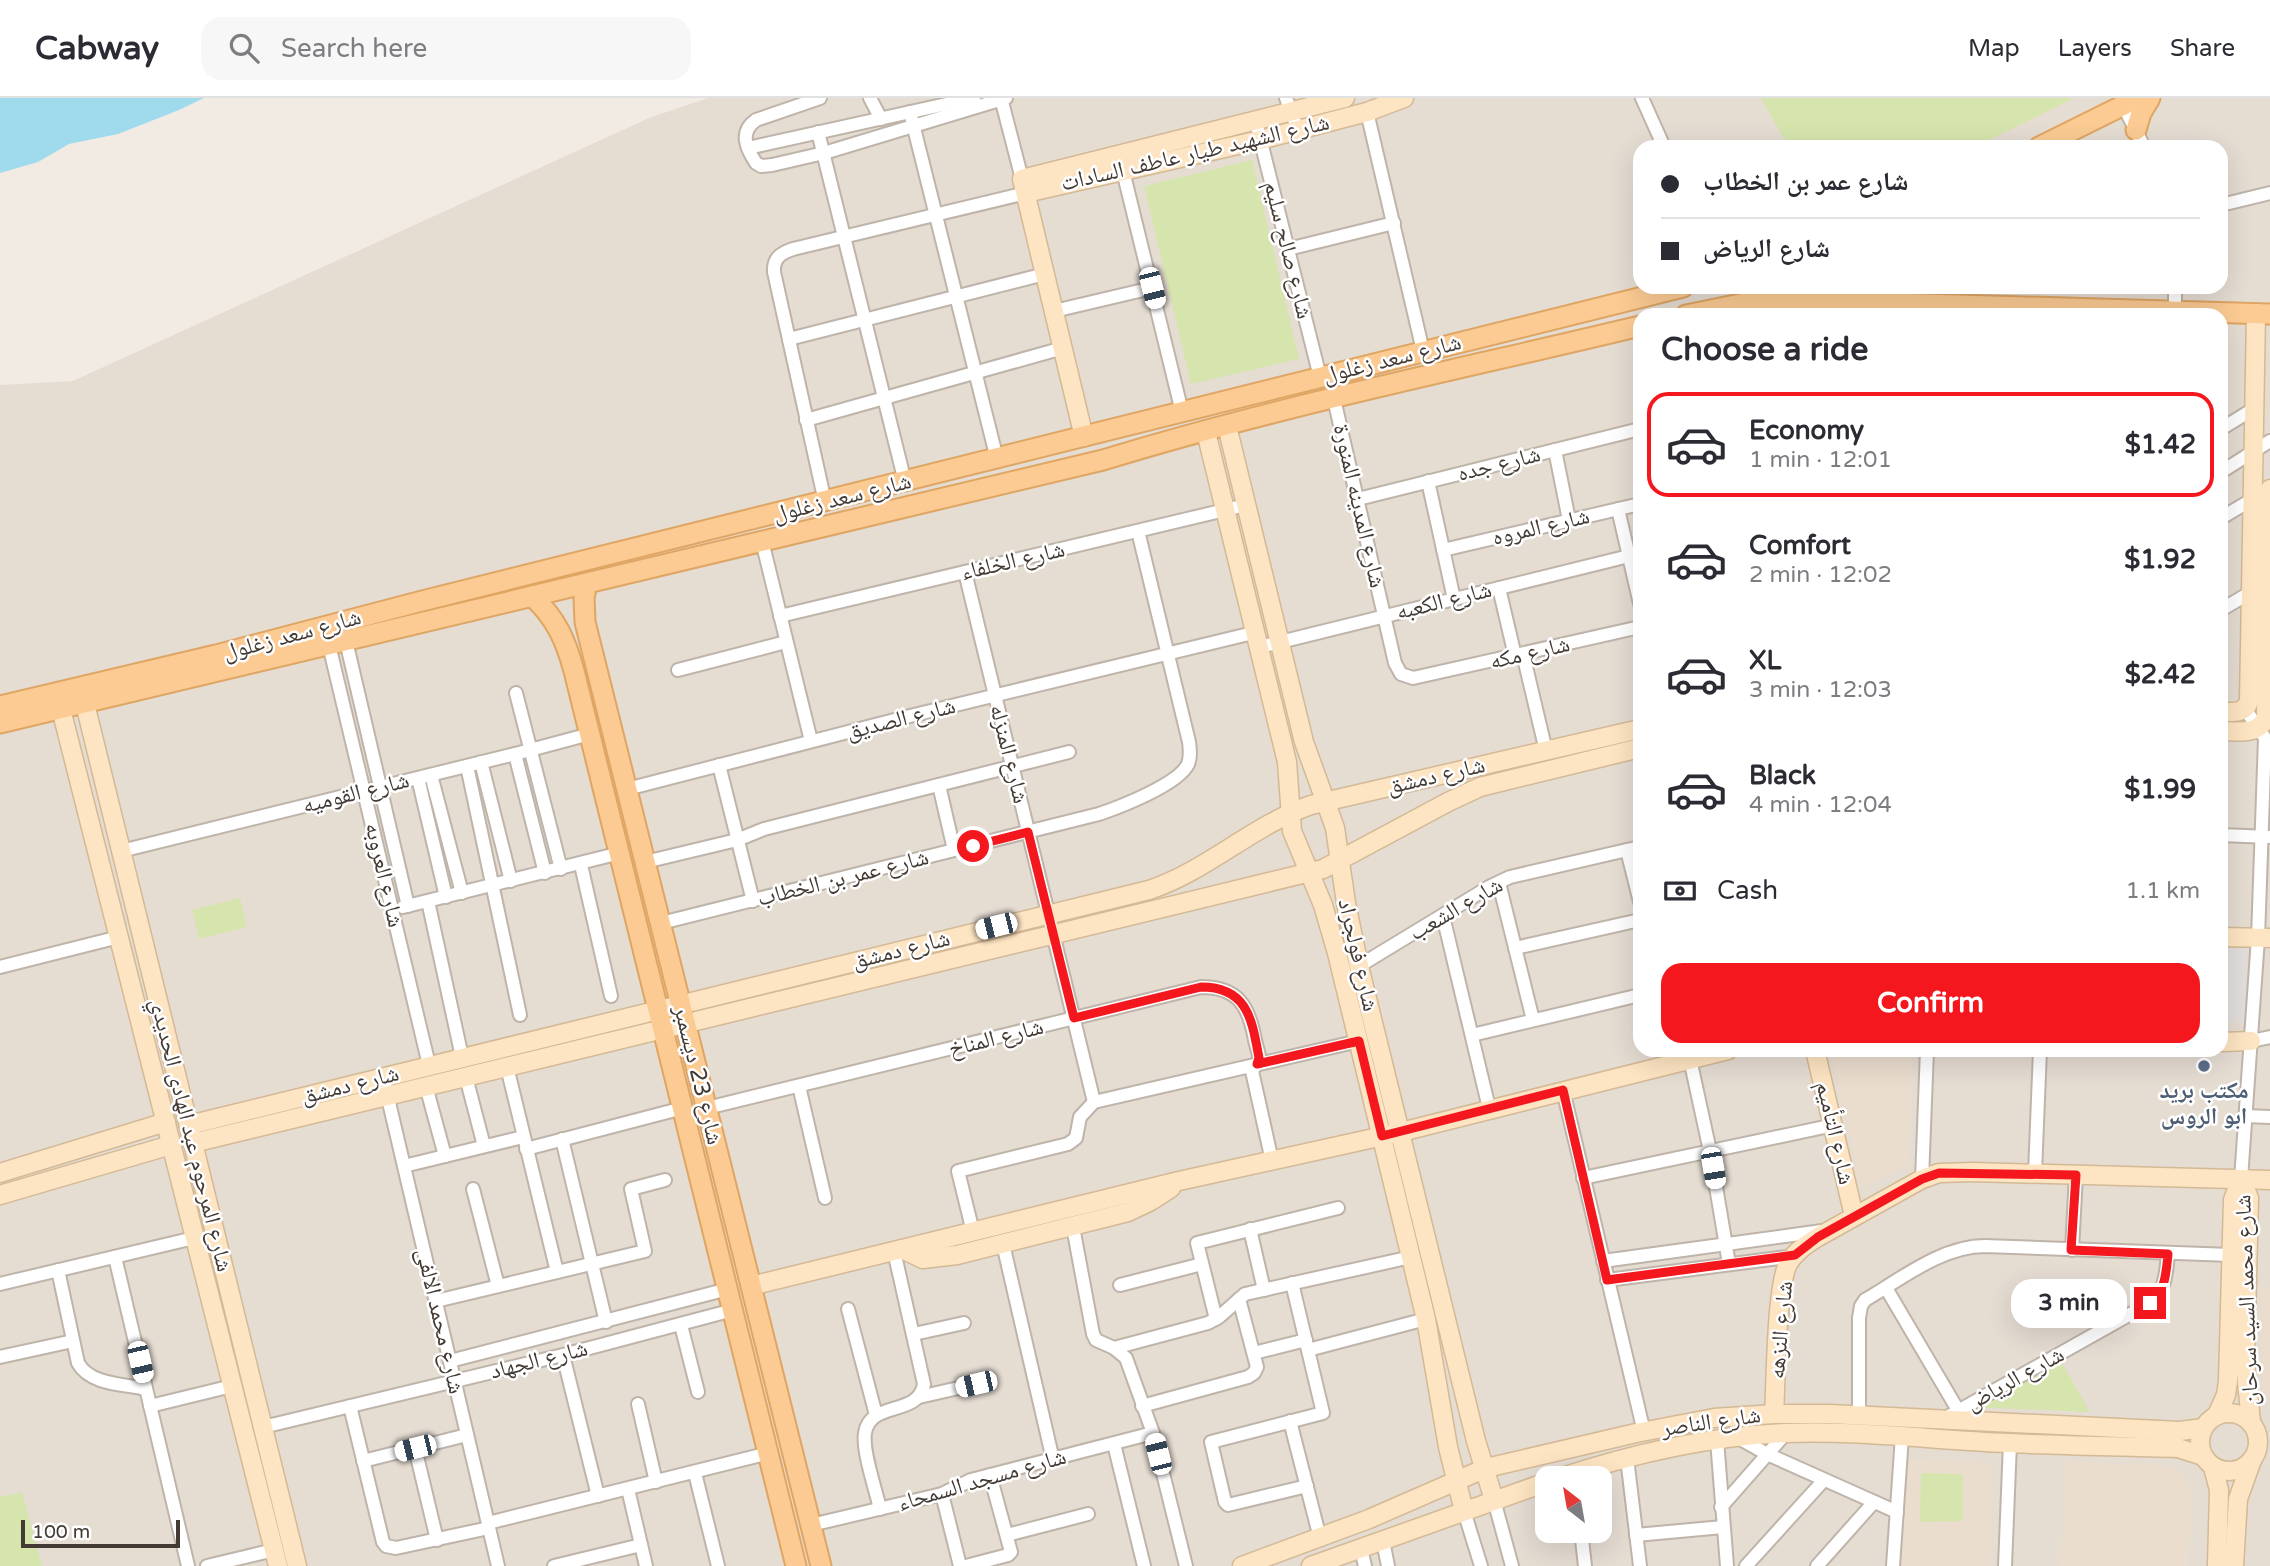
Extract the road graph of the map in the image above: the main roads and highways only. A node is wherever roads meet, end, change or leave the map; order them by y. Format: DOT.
graph roads {
  1 [pos="2150,98"];
  2 [pos="2131,102"];
  3 [pos="2140,138"];
  4 [pos="2053,140"];
  5 [pos="1655,294"];
  6 [pos="1810,294"];
  7 [pos="1803,301"];
  8 [pos="1859,301"];
  9 [pos="1720,308"];
  10 [pos="2049,308"];
  11 [pos="2228,312"];
  12 [pos="2263,314"];
  13 [pos="1633,328"];
  14 [pos="955,469"];
  15 [pos="961,494"];
  16 [pos="587,583"];
  17 [pos="532,596"];
  18 [pos="589,637"];
  19 [pos="567,645"];
  20 [pos="243,657"];
  21 [pos="0,706"];
  22 [pos="0,723"];
  23 [pos="776,1384"];
  24 [pos="753,1391"];
  25 [pos="796,1566"];
  26 [pos="821,1566"];
  1 -- 3 [label="main road"];
  2 -- 4 [label="main road"];
  5 -- 14 [label="main road, شارع سعد زغلول"];
  6 -- 7 [label="main road"];
  7 -- 8 [label="main road"];
  7 -- 9 [label="main road"];
  8 -- 10 [label="main road"];
  11 -- 12 [label="main road"];
  13 -- 15 [label="main road, شارع سعد زغلول"];
  14 -- 15 [label="main road"];
  14 -- 20 [label="main road, شارع سعد زغلول"];
  15 -- 16 [label="main road, شارع سعد زغلول"];
  16 -- 17 [label="main road, شارع سعد زغلول"];
  16 -- 18 [label="main road, شارع 23 ديسمبر"];
  17 -- 19 [label="main road, شارع 23 ديسمبر"];
  17 -- 20 [label="main road, شارع سعد زغلول"];
  18 -- 19 [label="main road"];
  18 -- 23 [label="main road, شارع 23 ديسمبر"];
  19 -- 24 [label="main road, شارع 23 ديسمبر"];
  20 -- 21 [label="main road, شارع سعد زغلول"];
  20 -- 22 [label="main road, شارع سعد زغلول"];
  23 -- 24 [label="main road"];
  23 -- 26 [label="main road, شارع 23 ديسمبر"];
  24 -- 25 [label="main road, شارع 23 ديسمبر"];
}
